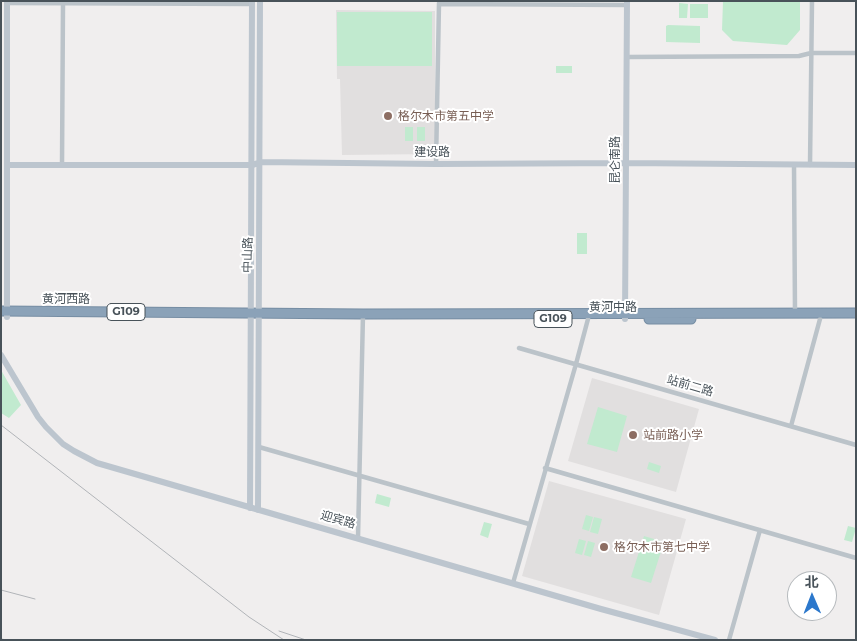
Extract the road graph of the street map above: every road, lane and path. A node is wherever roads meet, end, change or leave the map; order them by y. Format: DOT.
graph roads {
  1 [pos="260,1"];
  2 [pos="812,1"];
  3 [pos="8,2"];
  4 [pos="63,3"];
  5 [pos="252,3"];
  6 [pos="439,3"];
  7 [pos="627,3"];
  8 [pos="810,53"];
  9 [pos="856,53"];
  10 [pos="627,57"];
  11 [pos="4,104"];
  12 [pos="260,162"];
  13 [pos="627,163"];
  14 [pos="436,164"];
  15 [pos="8,165"];
  16 [pos="62,165"];
  17 [pos="252,165"];
  18 [pos="794,165"];
  19 [pos="810,165"];
  20 [pos="856,165"];
  21 [pos="856,313"];
  22 [pos="4,314"];
  23 [pos="795,314"];
  24 [pos="255,316"];
  25 [pos="363,316"];
  26 [pos="588,316"];
  27 [pos="625,316"];
  28 [pos="820,320"];
  29 [pos="856,320"];
  30 [pos="519,348"];
  31 [pos="1,355"];
  32 [pos="576,364"];
  33 [pos="791,426"];
  34 [pos="856,444"];
  35 [pos="258,447"];
  36 [pos="545,468"];
  37 [pos="360,474"];
  38 [pos="250,508"];
  39 [pos="258,510"];
  40 [pos="529,524"];
  41 [pos="760,530"];
  42 [pos="358,538"];
  43 [pos="856,558"];
  44 [pos="513,583"];
  45 [pos="715,640"];
  46 [pos="729,640"];
  1 -- 12 [label="main road, 中山路"];
  2 -- 8 [label="street"];
  3 -- 4 [label="street"];
  3 -- 11 [label="main road"];
  4 -- 5 [label="street"];
  4 -- 16 [label="street"];
  5 -- 17 [label="main road, 中山路"];
  6 -- 7 [label="street"];
  6 -- 14 [label="street"];
  7 -- 10 [label="main road, 昆仑南路"];
  8 -- 9 [label="street"];
  8 -- 10 [label="street"];
  8 -- 19 [label="street"];
  10 -- 13 [label="main road, 昆仑南路"];
  11 -- 15 [label="main road"];
  12 -- 14 [label="main road, 建设路"];
  12 -- 17 [label="main road, 建设路"];
  12 -- 24 [label="main road, 中山路"];
  13 -- 14 [label="main road, 建设路"];
  13 -- 18 [label="main road, 建设路"];
  13 -- 27 [label="main road, 昆仑南路"];
  15 -- 16 [label="main road, 建设路"];
  15 -- 22 [label="main road"];
  16 -- 17 [label="main road, 建设路"];
  17 -- 24 [label="main road, 中山路"];
  18 -- 19 [label="main road, 建设路"];
  18 -- 23 [label="street"];
  19 -- 20 [label="main road, 建设路"];
  21 -- 23 [label="highway, 黄河中路 / G109"];
  22 -- 24 [label="highway, 黄河西路 / G109"];
  23 -- 27 [label="highway, 黄河中路 / G109"];
  24 -- 25 [label="highway, 黄河中路 / G109"];
  24 -- 35 [label="main road, 中山路"];
  24 -- 38 [label="main road, 中山路"];
  25 -- 26 [label="highway, 黄河中路 / G109"];
  25 -- 37 [label="street"];
  26 -- 27 [label="highway, 黄河中路 / G109"];
  26 -- 32 [label="street"];
  27 -- 28 [label="highway, 黄河中路 / G109"];
  28 -- 29 [label="highway, 黄河中路 / G109"];
  28 -- 33 [label="street"];
  30 -- 32 [label="street, 站前二路"];
  31 -- 38 [label="main road, 迎宾路"];
  32 -- 33 [label="street, 站前二路"];
  32 -- 36 [label="street"];
  33 -- 34 [label="street, 站前二路"];
  35 -- 37 [label="street"];
  35 -- 39 [label="main road, 中山路"];
  36 -- 40 [label="street"];
  36 -- 41 [label="street"];
  37 -- 40 [label="street"];
  37 -- 42 [label="street"];
  38 -- 39 [label="main road, 迎宾路"];
  39 -- 42 [label="main road, 迎宾路"];
  40 -- 44 [label="street"];
  41 -- 43 [label="street"];
  41 -- 46 [label="street"];
  42 -- 44 [label="main road, 迎宾路"];
  44 -- 45 [label="main road, 迎宾路"];
}
